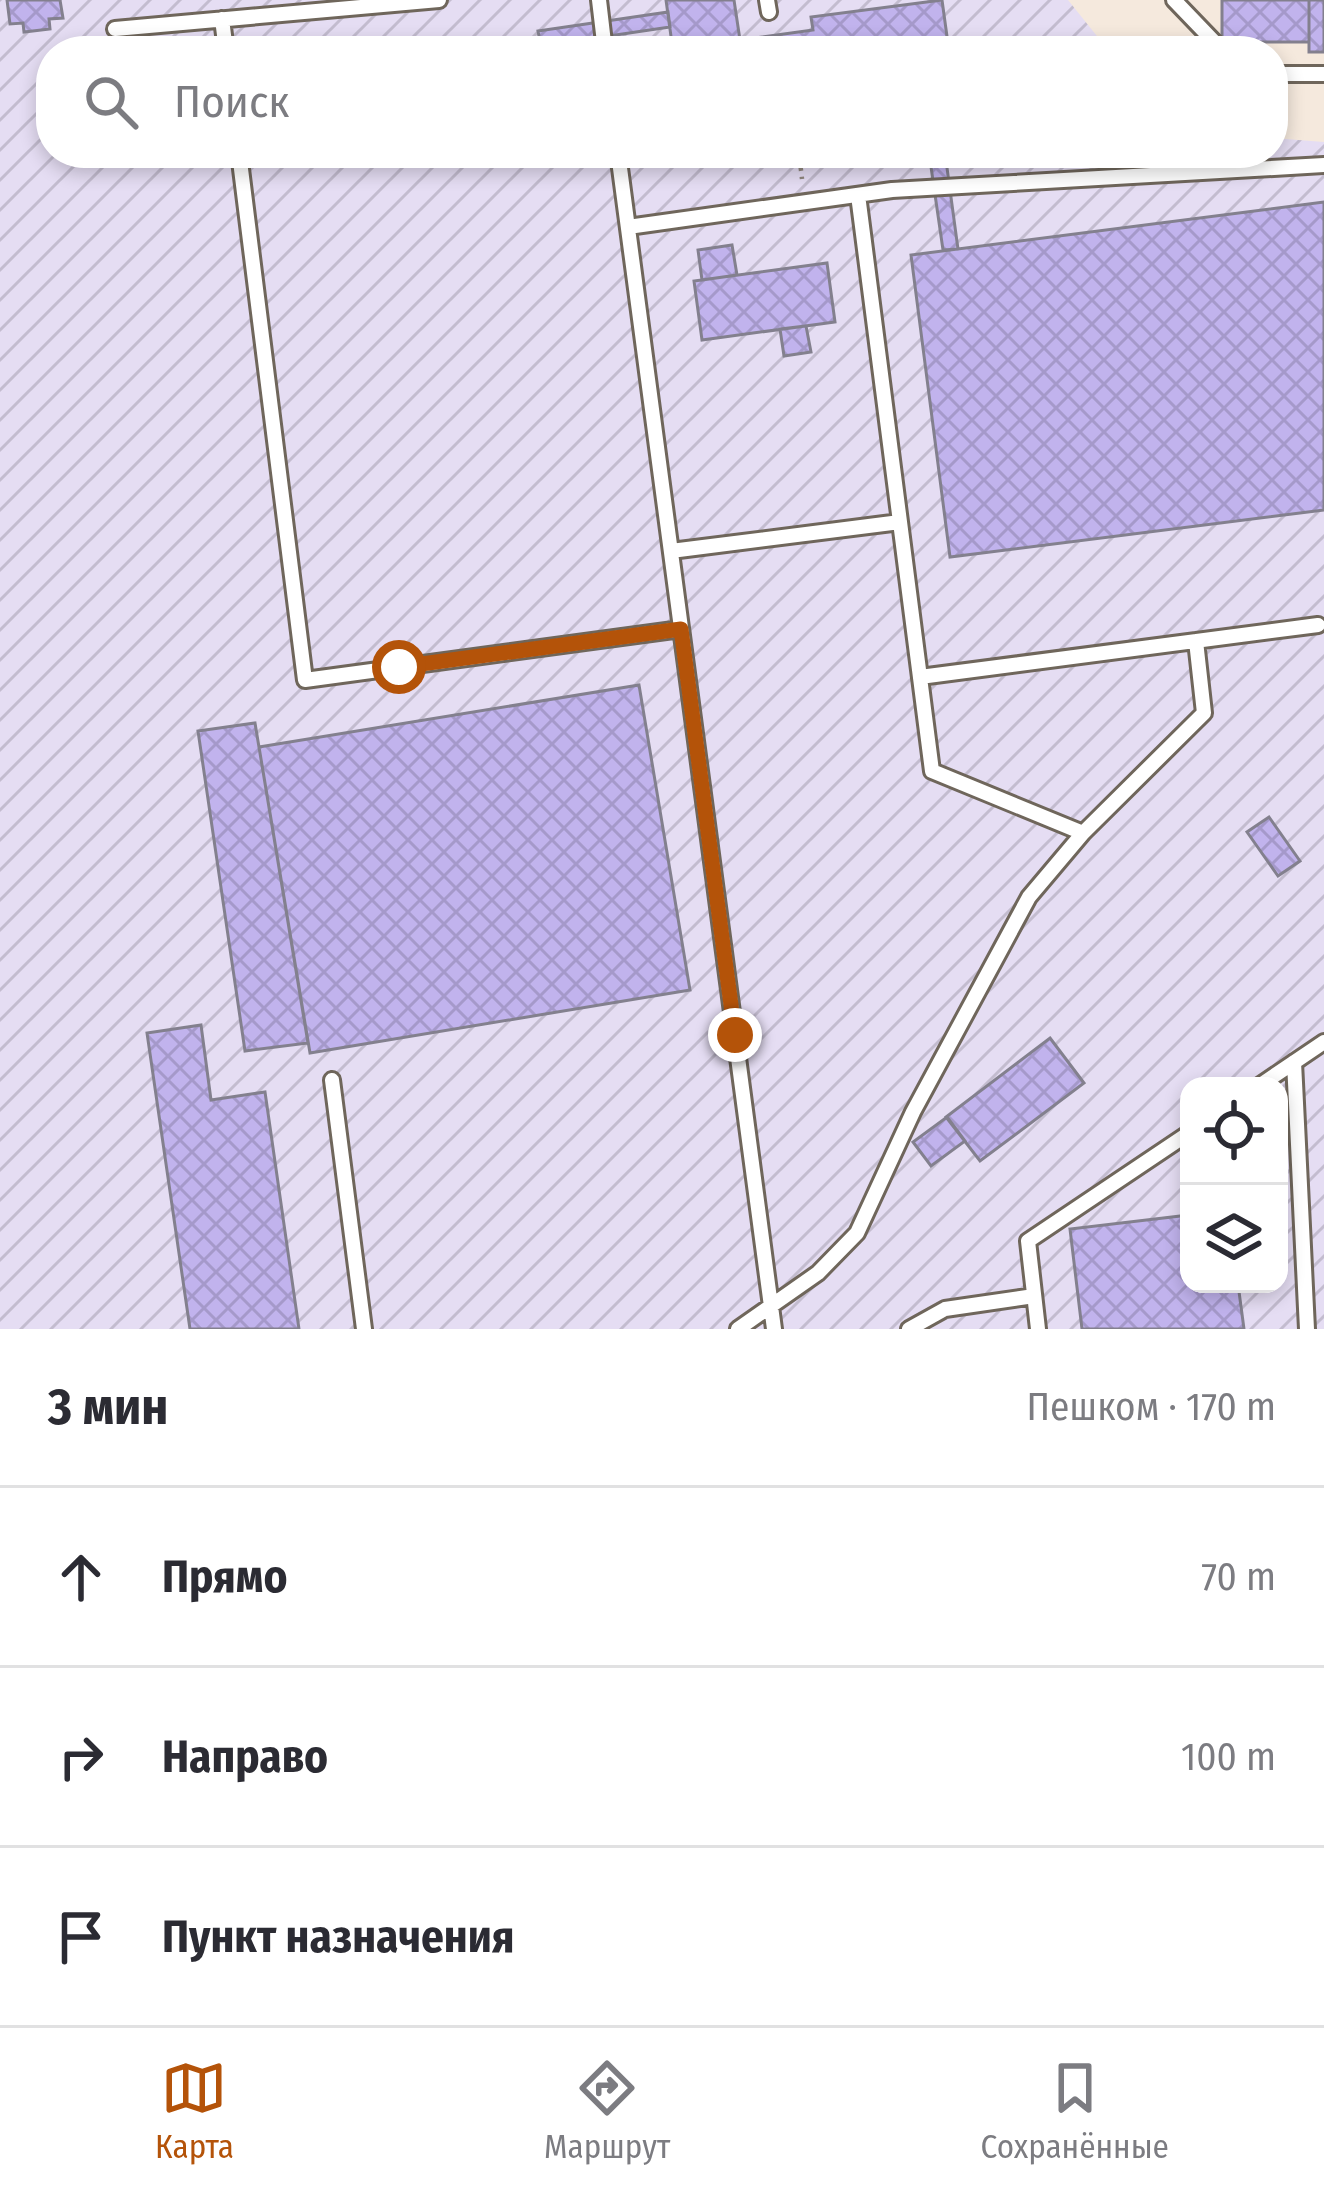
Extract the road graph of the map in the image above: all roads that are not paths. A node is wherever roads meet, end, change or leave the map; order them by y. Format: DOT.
graph roads {
  1 [pos="439,0"];
  2 [pos="599,0"];
  3 [pos="1174,0"];
  4 [pos="222,19"];
  5 [pos="115,29"];
  6 [pos="224,36"];
  7 [pos="603,36"];
  8 [pos="1209,36"];
  9 [pos="1288,74"];
  10 [pos="1324,74"];
  11 [pos="1324,165"];
  12 [pos="1288,167"];
  13 [pos="241,168"];
  14 [pos="620,168"];
  15 [pos="1277,168"];
  16 [pos="858,195"];
  17 [pos="628,227"];
  18 [pos="900,523"];
  19 [pos="670,550"];
  20 [pos="1318,625"];
  21 [pos="681,629"];
  22 [pos="1196,641"];
  23 [pos="920,677"];
  24 [pos="1083,833"];
  25 [pos="1324,1042"];
  26 [pos="1294,1062"];
  27 [pos="1272,1077"];
  28 [pos="332,1080"];
  29 [pos="1180,1139"];
  30 [pos="1034,1296"];
  31 [pos="771,1306"];
  32 [pos="364,1329"];
  33 [pos="738,1329"];
  34 [pos="774,1329"];
  35 [pos="909,1329"];
  36 [pos="1038,1329"];
  37 [pos="1307,1329"];
  1 -- 4 [label="lane"];
  2 -- 7 [label="lane"];
  3 -- 8 [label="lane"];
  4 -- 5 [label="lane"];
  4 -- 6 [label="lane"];
  9 -- 10 [label="lane"];
  11 -- 12 [label="lane"];
  13 -- 21 [label="lane"];
  14 -- 17 [label="lane"];
  15 -- 16 [label="lane"];
  16 -- 17 [label="lane"];
  16 -- 18 [label="lane"];
  17 -- 19 [label="lane"];
  18 -- 19 [label="lane"];
  18 -- 23 [label="lane"];
  19 -- 21 [label="lane"];
  20 -- 22 [label="lane"];
  21 -- 31 [label="lane"];
  22 -- 23 [label="lane"];
  22 -- 24 [label="lane"];
  23 -- 24 [label="lane"];
  24 -- 31 [label="lane"];
  25 -- 26 [label="lane"];
  26 -- 27 [label="lane"];
  26 -- 37 [label="lane"];
  28 -- 32 [label="lane"];
  29 -- 30 [label="lane"];
  30 -- 35 [label="lane"];
  30 -- 36 [label="lane"];
  31 -- 33 [label="lane"];
  31 -- 34 [label="lane"];
}
